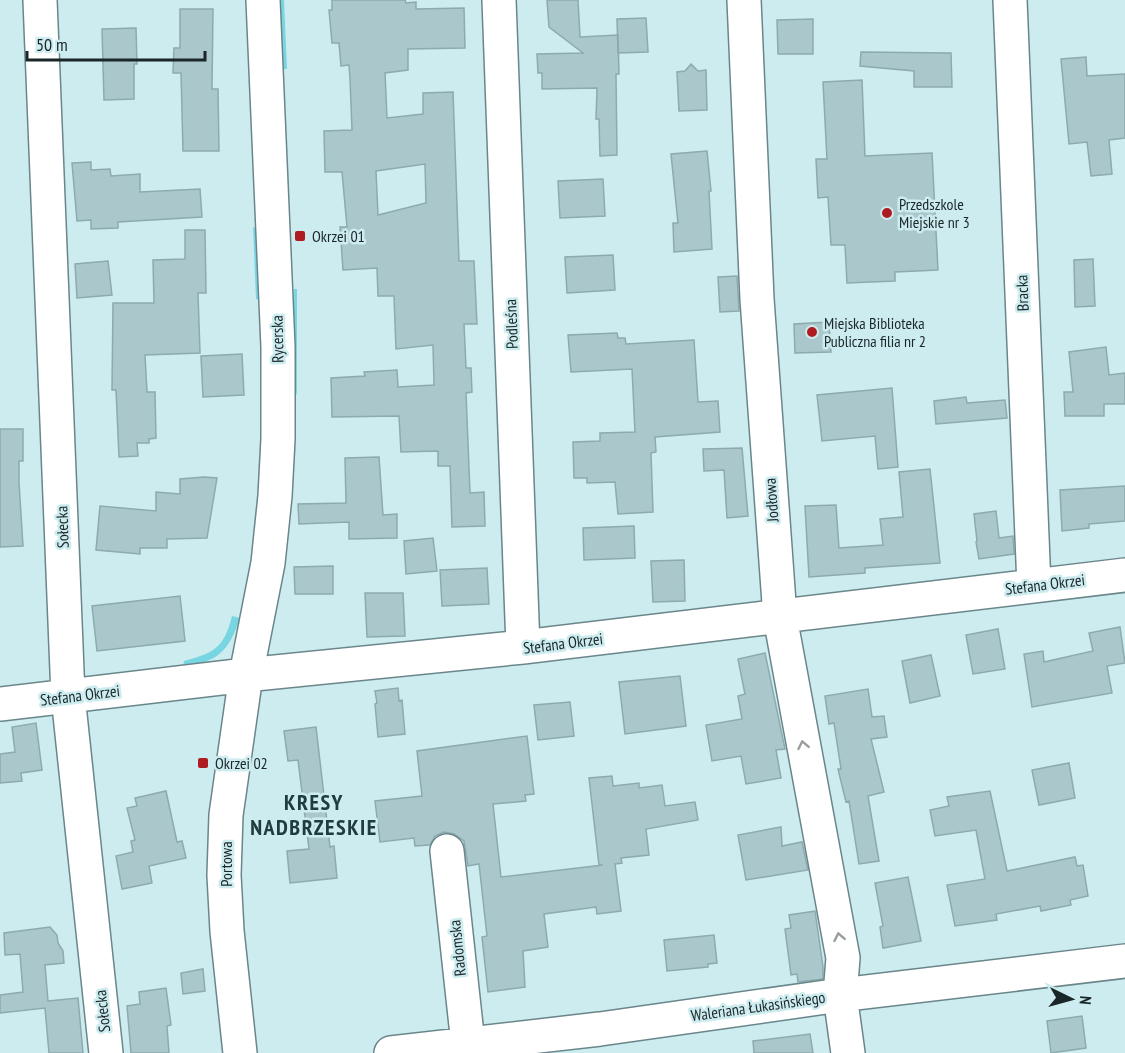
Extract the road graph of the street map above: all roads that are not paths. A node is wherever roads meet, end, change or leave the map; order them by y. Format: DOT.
graph roads {
  1 [pos="40,0"];
  2 [pos="263,0"];
  3 [pos="499,0"];
  4 [pos="744,0"];
  5 [pos="1010,0"];
  6 [pos="1125,575"];
  7 [pos="1034,586"];
  8 [pos="780,617"];
  9 [pos="523,647"];
  10 [pos="246,675"];
  11 [pos="68,696"];
  12 [pos="0,704"];
  13 [pos="447,851"];
  14 [pos="1125,961"];
  15 [pos="840,995"];
  16 [pos="602,1041"];
  17 [pos="468,1044"];
  18 [pos="500,1047"];
  19 [pos="106,1053"];
  20 [pos="240,1053"];
  21 [pos="391,1053"];
  22 [pos="848,1053"];
  1 -- 11 [label="street, Sołecka"];
  2 -- 10 [label="street, Rycerska"];
  3 -- 9 [label="street, Podleśna"];
  4 -- 8 [label="street, Jodłowa"];
  5 -- 7 [label="street, Bracka"];
  6 -- 7 [label="street, Stefana Okrzei"];
  7 -- 8 [label="street, Stefana Okrzei"];
  8 -- 9 [label="street, Stefana Okrzei"];
  15 -- 8 [label="street, Jodłowa, one-way"];
  9 -- 10 [label="street, Stefana Okrzei"];
  10 -- 11 [label="street, Stefana Okrzei"];
  10 -- 20 [label="street, Portowa"];
  11 -- 12 [label="street, Stefana Okrzei"];
  11 -- 19 [label="street, Sołecka"];
  13 -- 17 [label="street, Radomska"];
  14 -- 15 [label="street, Waleriana Łukasińskiego"];
  15 -- 16 [label="street, Waleriana Łukasińskiego"];
  15 -- 22 [label="street, Jodłowa"];
  16 -- 18 [label="street, Waleriana Łukasińskiego"];
  17 -- 18 [label="street, Waleriana Łukasińskiego"];
  17 -- 21 [label="street, Waleriana Łukasińskiego"];
}
